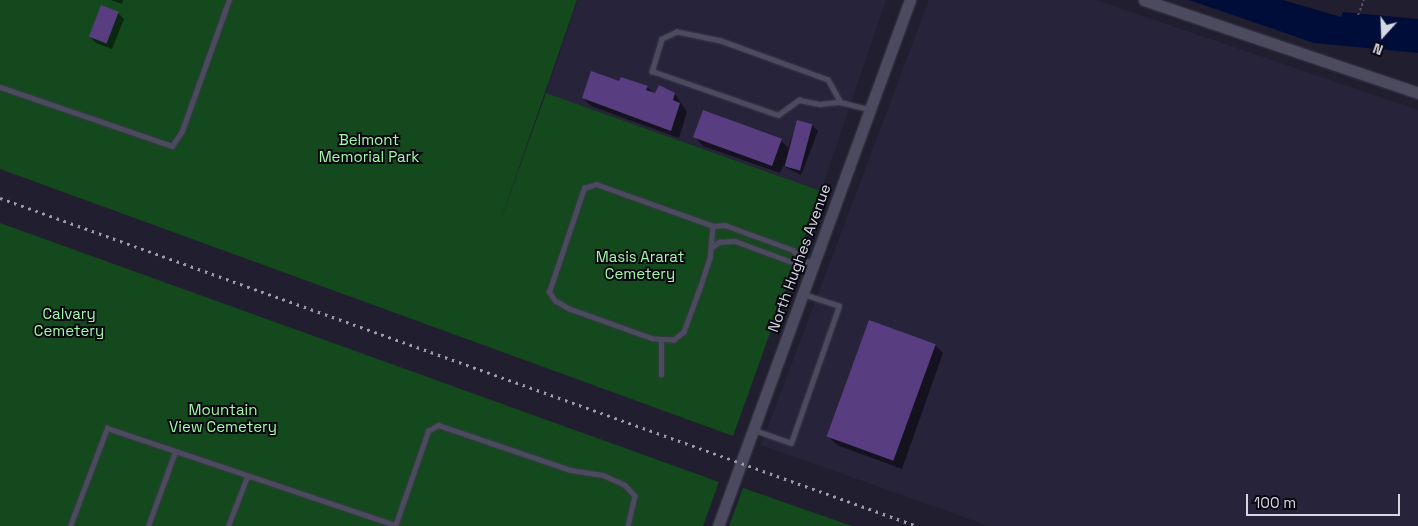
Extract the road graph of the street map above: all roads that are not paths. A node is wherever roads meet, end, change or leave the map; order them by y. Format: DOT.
graph roads {
  1 [pos="229,0"];
  2 [pos="910,0"];
  3 [pos="914,0"];
  4 [pos="1144,0"];
  5 [pos="900,26"];
  6 [pos="0,87"];
  7 [pos="1418,93"];
  8 [pos="840,102"];
  9 [pos="868,109"];
  10 [pos="713,226"];
  11 [pos="712,247"];
  12 [pos="807,261"];
  13 [pos="802,293"];
  14 [pos="661,341"];
  15 [pos="661,375"];
  16 [pos="753,429"];
  17 [pos="174,452"];
  18 [pos="247,477"];
  19 [pos="70,526"];
  20 [pos="148,526"];
  21 [pos="228,526"];
  22 [pos="395,526"];
  23 [pos="628,526"];
  24 [pos="718,526"];
  1 -- 6 [label="lane"];
  2 -- 5 [label="street, North Hughes Avenue"];
  3 -- 5 [label="street"];
  4 -- 7 [label="street"];
  5 -- 9 [label="street, North Hughes Avenue"];
  8 -- 8 [label="lane"];
  8 -- 9 [label="lane"];
  9 -- 12 [label="street, North Hughes Avenue"];
  10 -- 11 [label="lane"];
  10 -- 12 [label="lane"];
  10 -- 14 [label="lane"];
  11 -- 12 [label="lane"];
  11 -- 14 [label="lane"];
  12 -- 13 [label="street, North Hughes Avenue"];
  13 -- 16 [label="street, North Hughes Avenue"];
  13 -- 16 [label="lane"];
  14 -- 15 [label="lane"];
  16 -- 24 [label="street, North Hughes Avenue"];
  17 -- 18 [label="lane"];
  17 -- 19 [label="lane"];
  17 -- 20 [label="lane"];
  18 -- 21 [label="lane"];
  18 -- 22 [label="lane"];
  22 -- 23 [label="lane"];
}
